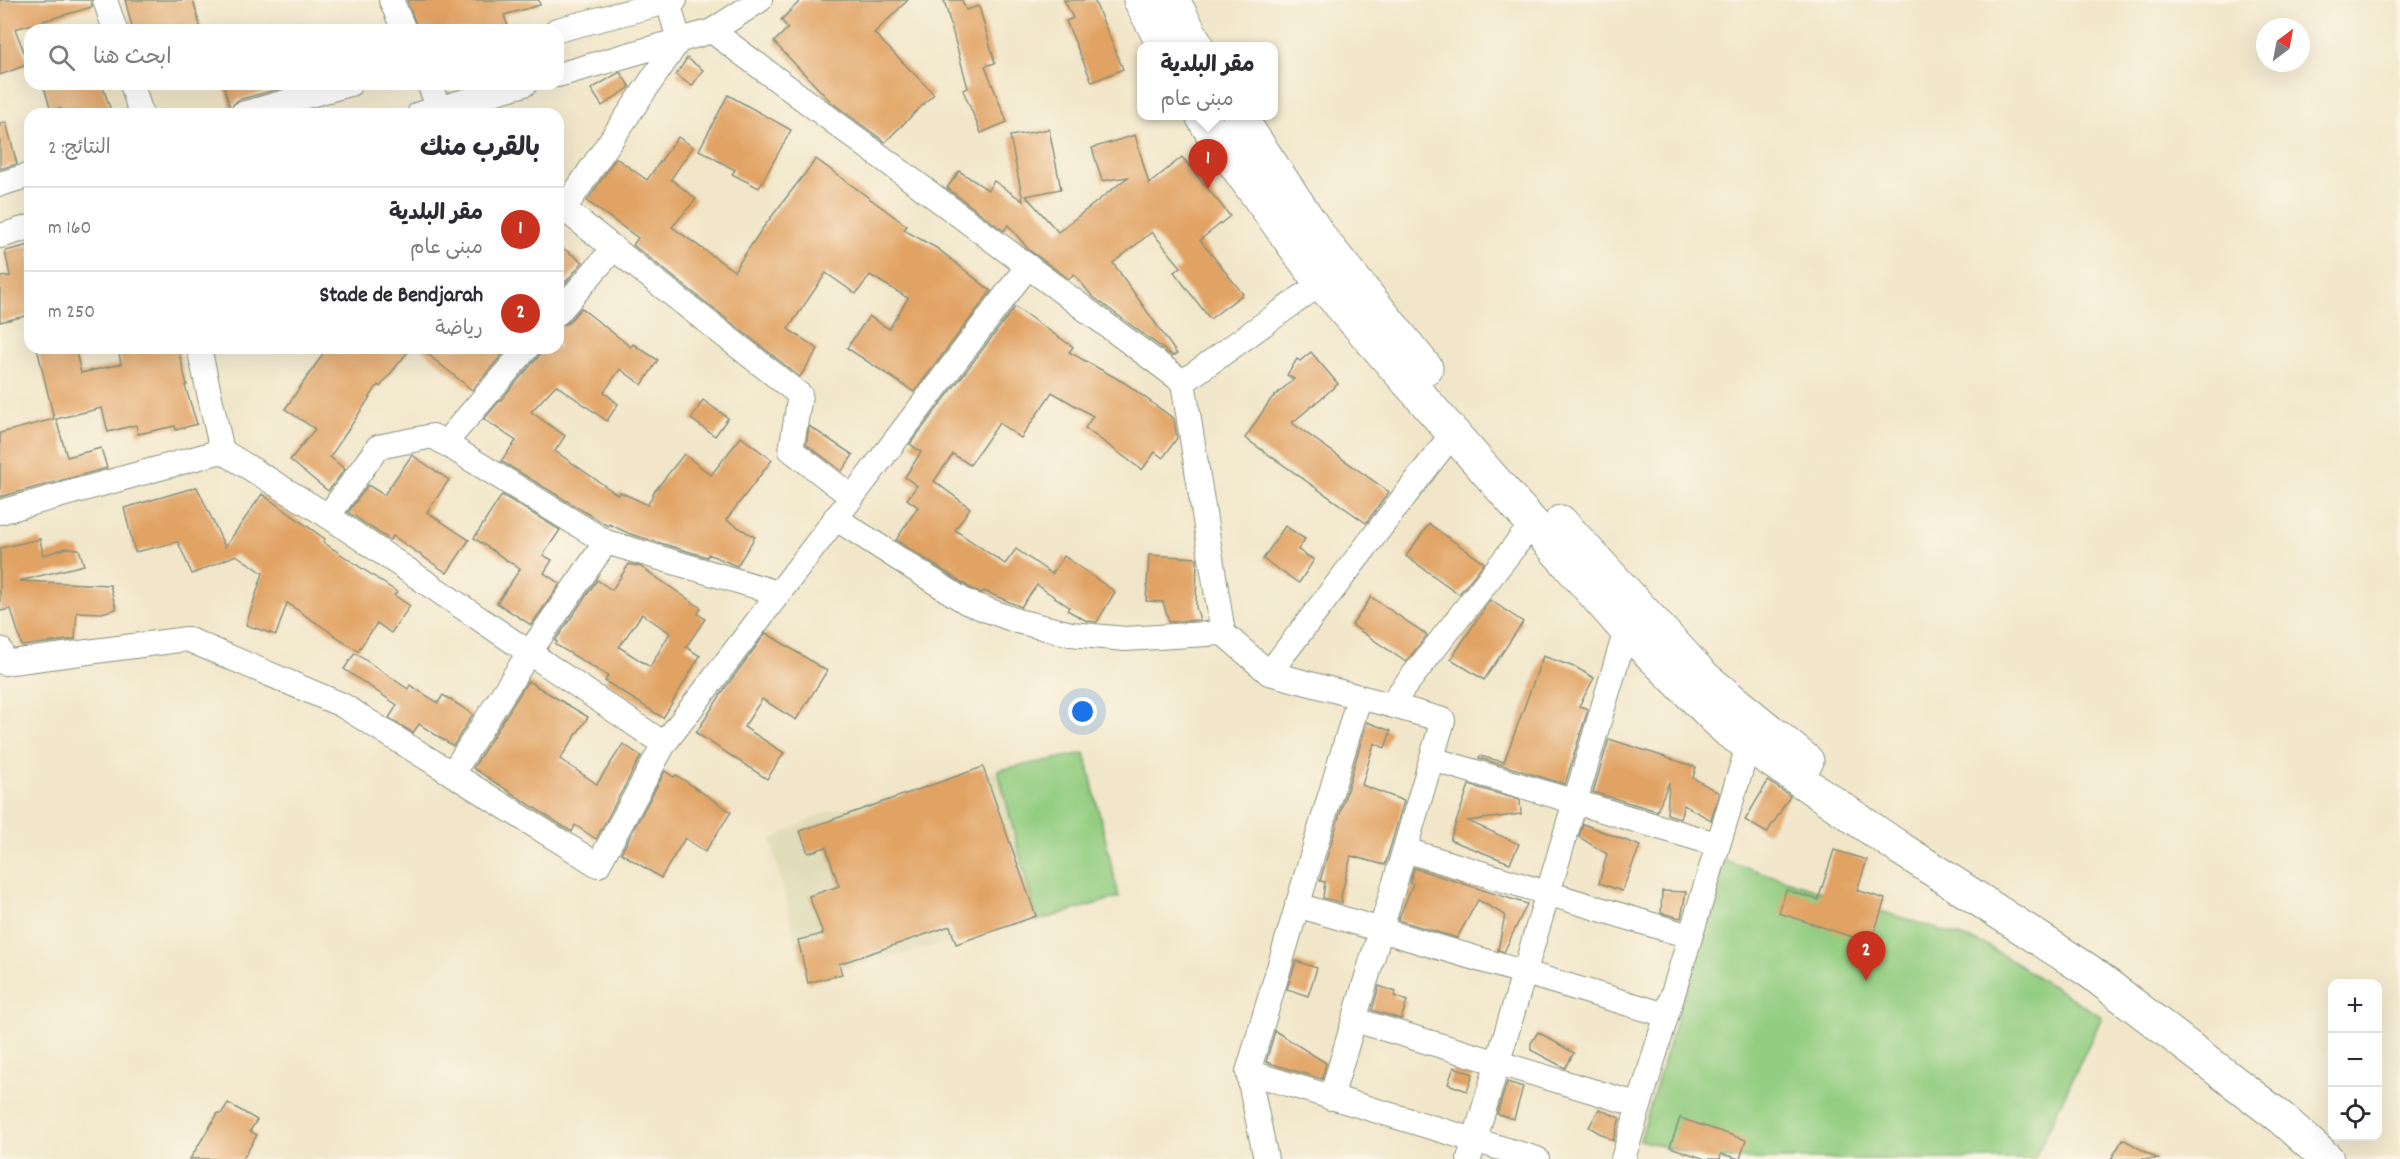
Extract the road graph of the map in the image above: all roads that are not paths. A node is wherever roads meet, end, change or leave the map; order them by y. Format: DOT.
graph roads {
  1 [pos="105,0"];
  2 [pos="391,0"];
  3 [pos="760,0"];
  4 [pos="1140,0"];
  5 [pos="1173,0"];
  6 [pos="672,1"];
  7 [pos="113,24"];
  8 [pos="401,24"];
  9 [pos="564,28"];
  10 [pos="712,31"];
  11 [pos="679,40"];
  12 [pos="1162,42"];
  13 [pos="1195,42"];
  14 [pos="564,73"];
  15 [pos="134,90"];
  16 [pos="328,90"];
  17 [pos="430,90"];
  18 [pos="506,90"];
  19 [pos="139,108"];
  20 [pos="264,108"];
  21 [pos="434,108"];
  22 [pos="448,108"];
  23 [pos="1204,120"];
  24 [pos="1242,120"];
  25 [pos="24,177"];
  26 [pos="0,184"];
  27 [pos="564,202"];
  28 [pos="564,208"];
  29 [pos="24,229"];
  30 [pos="0,236"];
  31 [pos="614,248"];
  32 [pos="1028,266"];
  33 [pos="1321,283"];
  34 [pos="564,306"];
  35 [pos="200,354"];
  36 [pos="522,354"];
  37 [pos="1183,382"];
  38 [pos="1453,433"];
  39 [pos="445,443"];
  40 [pos="222,451"];
  41 [pos="852,497"];
  42 [pos="0,512"];
  43 [pos="328,516"];
  44 [pos="835,518"];
  45 [pos="1533,523"];
  46 [pos="606,542"];
  47 [pos="778,593"];
  48 [pos="1626,630"];
  49 [pos="1223,633"];
  50 [pos="0,649"];
  51 [pos="529,653"];
  52 [pos="1269,673"];
  53 [pos="1359,698"];
  54 [pos="1390,705"];
  55 [pos="664,744"];
  56 [pos="1748,746"];
  57 [pos="1432,759"];
  58 [pos="452,774"];
  59 [pos="1575,802"];
  60 [pos="1716,844"];
  61 [pos="1405,850"];
  62 [pos="1548,893"];
  63 [pos="1297,905"];
  64 [pos="1381,930"];
  65 [pos="1689,936"];
  66 [pos="2089,971"];
  67 [pos="1524,973"];
  68 [pos="1666,1015"];
  69 [pos="1354,1020"];
  70 [pos="1498,1062"];
  71 [pos="1248,1072"];
  72 [pos="1332,1098"];
  73 [pos="1639,1105"];
  74 [pos="1471,1150"];
  75 [pos="1266,1159"];
  76 [pos="1537,1159"];
  77 [pos="1623,1159"];
  78 [pos="2326,1159"];
  1 -- 7 [label="street"];
  2 -- 8 [label="street"];
  3 -- 10 [label="street"];
  4 -- 12 [label="main road"];
  5 -- 13 [label="main road"];
  6 -- 9 [label="street"];
  6 -- 11 [label="street"];
  10 -- 11 [label="street"];
  10 -- 32 [label="street"];
  11 -- 14 [label="street"];
  11 -- 27 [label="street"];
  15 -- 19 [label="street"];
  16 -- 20 [label="street"];
  17 -- 21 [label="street"];
  18 -- 22 [label="street"];
  23 -- 33 [label="main road"];
  24 -- 66 [label="main road"];
  25 -- 26 [label="street"];
  28 -- 31 [label="street"];
  29 -- 30 [label="street"];
  31 -- 34 [label="street"];
  31 -- 41 [label="street"];
  32 -- 37 [label="street"];
  32 -- 41 [label="street"];
  33 -- 37 [label="street"];
  33 -- 38 [label="main road"];
  35 -- 40 [label="street"];
  36 -- 39 [label="street"];
  37 -- 49 [label="street"];
  38 -- 45 [label="main road"];
  38 -- 52 [label="street"];
  39 -- 43 [label="street"];
  39 -- 46 [label="street"];
  40 -- 42 [label="street"];
  40 -- 43 [label="street"];
  41 -- 44 [label="street"];
  43 -- 51 [label="street"];
  44 -- 47 [label="street"];
  44 -- 49 [label="street"];
  45 -- 48 [label="main road"];
  45 -- 54 [label="street"];
  46 -- 47 [label="street"];
  46 -- 51 [label="street"];
  47 -- 55 [label="street"];
  48 -- 56 [label="main road"];
  48 -- 59 [label="street"];
  49 -- 52 [label="street"];
  50 -- 58 [label="street"];
  51 -- 55 [label="street"];
  51 -- 58 [label="street"];
  52 -- 53 [label="street"];
  53 -- 54 [label="street"];
  53 -- 63 [label="street"];
  54 -- 57 [label="street"];
  55 -- 58 [label="street"];
  56 -- 60 [label="street"];
  56 -- 66 [label="main road"];
  57 -- 59 [label="street"];
  57 -- 61 [label="street"];
  59 -- 60 [label="street"];
  59 -- 62 [label="street"];
  60 -- 65 [label="street"];
  61 -- 62 [label="street"];
  61 -- 64 [label="street"];
  62 -- 65 [label="street"];
  62 -- 67 [label="street"];
  63 -- 64 [label="street"];
  63 -- 71 [label="street"];
  64 -- 67 [label="street"];
  64 -- 69 [label="street"];
  65 -- 68 [label="street"];
  66 -- 78 [label="main road"];
  67 -- 68 [label="street"];
  67 -- 70 [label="street"];
  68 -- 73 [label="street"];
  69 -- 70 [label="street"];
  69 -- 72 [label="street"];
  70 -- 73 [label="street"];
  70 -- 74 [label="street"];
  71 -- 72 [label="street"];
  71 -- 75 [label="street"];
  72 -- 74 [label="street"];
  73 -- 77 [label="street"];
  74 -- 76 [label="street"];
}
